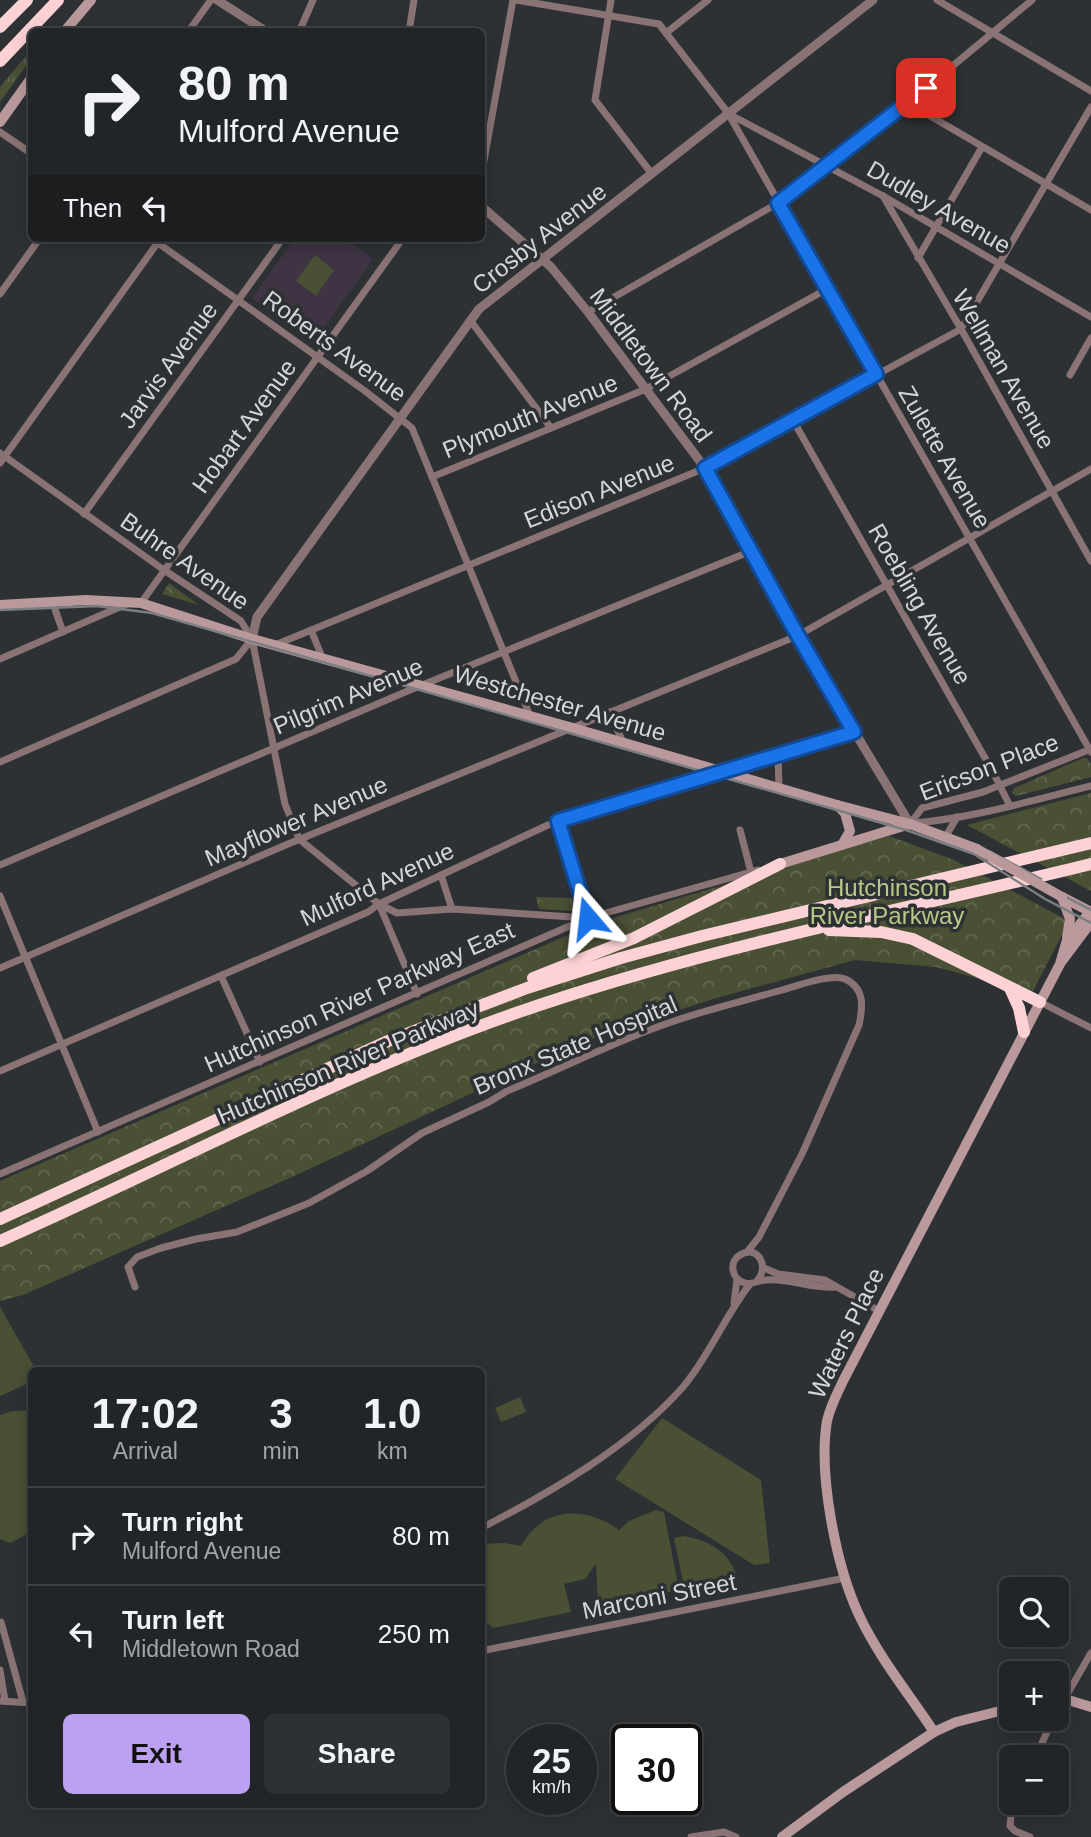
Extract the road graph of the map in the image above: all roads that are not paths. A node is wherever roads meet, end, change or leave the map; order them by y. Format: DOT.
graph roads {
  1 [pos="27,0"];
  2 [pos="58,0"];
  3 [pos="91,0"];
  4 [pos="211,0"];
  5 [pos="217,0"];
  6 [pos="313,0"];
  7 [pos="414,0"];
  8 [pos="514,0"];
  9 [pos="611,0"];
  10 [pos="708,0"];
  11 [pos="873,0"];
  12 [pos="937,0"];
  13 [pos="1032,0"];
  14 [pos="608,16"];
  15 [pos="0,27"];
  16 [pos="31,28"];
  17 [pos="67,28"];
  18 [pos="191,28"];
  19 [pos="261,28"];
  20 [pos="301,28"];
  21 [pos="410,28"];
  22 [pos="28,32"];
  23 [pos="666,33"];
  24 [pos="994,34"];
  25 [pos="0,61"];
  26 [pos="28,83"];
  27 [pos="1091,91"];
  28 [pos="908,103"];
  29 [pos="1091,107"];
  30 [pos="728,113"];
  31 [pos="0,122"];
  32 [pos="0,132"];
  33 [pos="982,147"];
  34 [pos="28,151"];
  35 [pos="485,156"];
  36 [pos="828,165"];
  37 [pos="652,174"];
  38 [pos="1046,184"];
  39 [pos="883,196"];
  40 [pos="778,203"];
  41 [pos="485,209"];
  42 [pos="1091,210"];
  43 [pos="936,228"];
  44 [pos="37,242"];
  45 [pos="156,242"];
  46 [pos="160,242"];
  47 [pos="280,242"];
  48 [pos="400,242"];
  49 [pos="918,258"];
  50 [pos="542,259"];
  51 [pos="1000,264"];
  52 [pos="827,289"];
  53 [pos="0,294"];
  54 [pos="238,300"];
  55 [pos="588,312"];
  56 [pos="1091,317"];
  57 [pos="470,320"];
  58 [pos="961,329"];
  59 [pos="1091,338"];
  60 [pos="318,357"];
  61 [pos="876,374"];
  62 [pos="1070,375"];
  63 [pos="646,389"];
  64 [pos="401,417"];
  65 [pos="794,422"];
  66 [pos="551,428"];
  67 [pos="2,458"];
  68 [pos="705,468"];
  69 [pos="1091,469"];
  70 [pos="432,477"];
  71 [pos="1051,491"];
  72 [pos="84,514"];
  73 [pos="970,539"];
  74 [pos="751,551"];
  75 [pos="1091,561"];
  76 [pos="468,566"];
  77 [pos="164,570"];
  78 [pos="888,586"];
  79 [pos="52,601"];
  80 [pos="129,603"];
  81 [pos="141,603"];
  82 [pos="0,604"];
  83 [pos="311,630"];
  84 [pos="63,632"];
  85 [pos="797,636"];
  86 [pos="252,639"];
  87 [pos="275,645"];
  88 [pos="504,653"];
  89 [pos="322,657"];
  90 [pos="0,659"];
  91 [pos="422,685"];
  92 [pos="609,712"];
  93 [pos="530,716"];
  94 [pos="573,728"];
  95 [pos="854,732"];
  96 [pos="622,742"];
  97 [pos="275,747"];
  98 [pos="1091,750"];
  99 [pos="779,755"];
  100 [pos="0,762"];
  101 [pos="725,772"];
  102 [pos="1001,785"];
  103 [pos="1091,786"];
  104 [pos="779,788"];
  105 [pos="837,805"];
  106 [pos="1010,806"];
  107 [pos="957,817"];
  108 [pos="558,821"];
  109 [pos="912,821"];
  110 [pos="740,830"];
  111 [pos="946,836"];
  112 [pos="299,839"];
  113 [pos="1091,843"];
  114 [pos="842,845"];
  115 [pos="780,864"];
  116 [pos="1091,864"];
  117 [pos="0,865"];
  118 [pos="751,872"];
  119 [pos="441,876"];
  120 [pos="0,896"];
  121 [pos="1062,897"];
  122 [pos="379,904"];
  123 [pos="452,909"];
  124 [pos="1091,915"];
  125 [pos="588,918"];
  126 [pos="818,929"];
  127 [pos="1091,936"];
  128 [pos="1067,940"];
  129 [pos="1080,940"];
  130 [pos="24,958"];
  131 [pos="1060,964"];
  132 [pos="0,968"];
  133 [pos="221,975"];
  134 [pos="1010,988"];
  135 [pos="417,994"];
  136 [pos="1040,1002"];
  137 [pos="469,1009"];
  138 [pos="1091,1028"];
  139 [pos="1024,1032"];
  140 [pos="62,1044"];
  141 [pos="260,1062"];
  142 [pos="0,1071"];
  143 [pos="98,1132"];
  144 [pos="0,1174"];
  145 [pos="0,1220"];
  146 [pos="759,1237"];
  147 [pos="0,1241"];
  148 [pos="747,1252"];
  149 [pos="760,1258"];
  150 [pos="764,1268"];
  151 [pos="737,1279"];
  152 [pos="753,1283"];
  153 [pos="135,1287"];
  154 [pos="836,1287"];
  155 [pos="734,1304"];
  156 [pos="879,1311"];
  157 [pos="485,1526"];
  158 [pos="845,1578"];
  159 [pos="0,1622"];
  160 [pos="485,1650"];
  161 [pos="1091,1653"];
  162 [pos="0,1670"];
  163 [pos="1069,1687"];
  164 [pos="3,1701"];
  165 [pos="1069,1701"];
  166 [pos="27,1703"];
  167 [pos="1091,1707"];
  168 [pos="999,1711"];
  169 [pos="934,1732"];
  170 [pos="1011,1815"];
  171 [pos="691,1837"];
  172 [pos="736,1837"];
  173 [pos="782,1837"];
  174 [pos="1030,1837"];
  1 -- 15 [label="highway"];
  2 -- 16 [label="highway"];
  3 -- 17 [label="main road"];
  4 -- 18 [label="street"];
  5 -- 19 [label="street"];
  6 -- 20 [label="street"];
  7 -- 21 [label="street"];
  8 -- 14 [label="street, Zulette Avenue"];
  8 -- 35 [label="street"];
  9 -- 14 [label="street"];
  10 -- 23 [label="street"];
  11 -- 30 [label="street, Crosby Avenue"];
  12 -- 24 [label="street"];
  13 -- 24 [label="street"];
  14 -- 23 [label="street, Zulette Avenue"];
  14 -- 37 [label="street"];
  22 -- 25 [label="highway"];
  23 -- 30 [label="street, Zulette Avenue"];
  24 -- 27 [label="street"];
  24 -- 28 [label="street"];
  26 -- 31 [label="main road"];
  28 -- 33 [label="street"];
  28 -- 36 [label="street"];
  29 -- 38 [label="street"];
  30 -- 36 [label="street, Dudley Avenue"];
  30 -- 37 [label="street, Crosby Avenue"];
  30 -- 40 [label="street, Zulette Avenue"];
  32 -- 34 [label="street"];
  33 -- 38 [label="street"];
  33 -- 43 [label="street"];
  36 -- 39 [label="street, Dudley Avenue"];
  36 -- 40 [label="street"];
  37 -- 50 [label="street, Crosby Avenue"];
  38 -- 42 [label="street"];
  38 -- 51 [label="street"];
  39 -- 43 [label="street, Dudley Avenue"];
  39 -- 49 [label="street, Wellman Avenue"];
  40 -- 52 [label="street, Zulette Avenue"];
  40 -- 55 [label="street"];
  41 -- 50 [label="street, Middletown Road"];
  43 -- 49 [label="street"];
  43 -- 51 [label="street, Dudley Avenue"];
  44 -- 53 [label="street"];
  45 -- 67 [label="street"];
  46 -- 54 [label="street, Roberts Avenue"];
  47 -- 54 [label="street, Jarvis Avenue"];
  48 -- 60 [label="street, Hobart Avenue"];
  49 -- 58 [label="street, Wellman Avenue"];
  50 -- 55 [label="street, Middletown Road"];
  50 -- 57 [label="street, Crosby Avenue"];
  51 -- 56 [label="street, Dudley Avenue"];
  51 -- 58 [label="street"];
  52 -- 61 [label="street, Zulette Avenue"];
  52 -- 63 [label="street, Plymouth Avenue"];
  54 -- 60 [label="street, Roberts Avenue"];
  54 -- 72 [label="street, Jarvis Avenue"];
  55 -- 63 [label="street, Middletown Road"];
  57 -- 64 [label="street, Crosby Avenue"];
  57 -- 66 [label="street"];
  58 -- 61 [label="street, Edison Avenue"];
  58 -- 71 [label="street, Wellman Avenue"];
  59 -- 62 [label="street"];
  60 -- 64 [label="street, Roberts Avenue"];
  60 -- 77 [label="street, Hobart Avenue"];
  61 -- 65 [label="street, Edison Avenue"];
  61 -- 73 [label="street, Zulette Avenue"];
  63 -- 66 [label="street, Plymouth Avenue"];
  63 -- 68 [label="street, Middletown Road"];
  64 -- 70 [label="street, Roberts Avenue"];
  64 -- 86 [label="street, Crosby Avenue"];
  65 -- 68 [label="street, Edison Avenue"];
  65 -- 78 [label="street, Roebling Avenue"];
  66 -- 70 [label="street, Plymouth Avenue"];
  67 -- 72 [label="street, Buhre Avenue"];
  68 -- 74 [label="street, Middletown Road"];
  68 -- 76 [label="street, Edison Avenue"];
  69 -- 71 [label="street, Mayflower Avenue"];
  70 -- 76 [label="street, Roberts Avenue"];
  71 -- 73 [label="street, Mayflower Avenue"];
  71 -- 75 [label="street, Wellman Avenue"];
  72 -- 77 [label="street, Buhre Avenue"];
  73 -- 78 [label="street, Mayflower Avenue"];
  73 -- 98 [label="street, Zulette Avenue"];
  74 -- 85 [label="street, Middletown Road"];
  74 -- 88 [label="street, Pilgrim Avenue"];
  76 -- 83 [label="street, Edison Avenue"];
  76 -- 88 [label="street, Roberts Avenue"];
  77 -- 81 [label="street, Hobart Avenue"];
  77 -- 86 [label="street, Buhre Avenue"];
  78 -- 85 [label="street, Mayflower Avenue"];
  78 -- 102 [label="street, Roebling Avenue"];
  79 -- 80 [label="main road, Westchester Avenue"];
  79 -- 82 [label="main road, Westchester Avenue"];
  79 -- 84 [label="street"];
  80 -- 81 [label="main road, Westchester Avenue"];
  80 -- 84 [label="street"];
  81 -- 86 [label="main road, Westchester Avenue"];
  83 -- 87 [label="street, Edison Avenue"];
  83 -- 89 [label="street"];
  84 -- 90 [label="street"];
  85 -- 92 [label="street, Mayflower Avenue"];
  85 -- 95 [label="street, Middletown Road"];
  86 -- 87 [label="main road, Westchester Avenue"];
  86 -- 97 [label="street, Buhre Avenue"];
  86 -- 100 [label="street"];
  87 -- 89 [label="main road, Westchester Avenue"];
  88 -- 91 [label="street, Pilgrim Avenue"];
  88 -- 93 [label="street, Roberts Avenue"];
  89 -- 91 [label="main road, Westchester Avenue"];
  91 -- 93 [label="main road, Westchester Avenue"];
  91 -- 97 [label="street, Pilgrim Avenue"];
  92 -- 94 [label="street, Mayflower Avenue"];
  92 -- 96 [label="street"];
  93 -- 94 [label="main road, Westchester Avenue"];
  94 -- 96 [label="main road, Westchester Avenue"];
  94 -- 112 [label="street, Mayflower Avenue"];
  95 -- 99 [label="street, Mulford Avenue"];
  95 -- 109 [label="street, Middletown Road"];
  96 -- 101 [label="main road, Westchester Avenue"];
  97 -- 112 [label="street, Buhre Avenue"];
  97 -- 117 [label="street, Pilgrim Avenue"];
  98 -- 102 [label="street, Ericson Place"];
  99 -- 101 [label="street, Mulford Avenue"];
  99 -- 104 [label="street"];
  101 -- 104 [label="main road, Westchester Avenue"];
  101 -- 108 [label="street, Mulford Avenue"];
  102 -- 106 [label="street, Roebling Avenue"];
  102 -- 109 [label="street, Ericson Place"];
  103 -- 106 [label="street"];
  104 -- 105 [label="main road, Westchester Avenue"];
  105 -- 109 [label="main road, Westchester Avenue"];
  105 -- 114 [label="main road"];
  106 -- 107 [label="street, Ericson Place"];
  107 -- 109 [label="street, Ericson Place"];
  107 -- 111 [label="street, Ericson Place"];
  108 -- 119 [label="street, Mulford Avenue"];
  108 -- 125 [label="street"];
  109 -- 111 [label="main road, Westchester Avenue"];
  109 -- 114 [label="main road"];
  110 -- 118 [label="street"];
  111 -- 121 [label="main road, Westchester Avenue, bridge"];
  112 -- 122 [label="street, Buhre Avenue"];
  112 -- 130 [label="street, Mayflower Avenue"];
  113 -- 137 [label="highway, Hutchinson River Parkway"];
  114 -- 115 [label="main road"];
  115 -- 118 [label="street, Hutchinson River Parkway East"];
  115 -- 137 [label="highway"];
  116 -- 126 [label="highway, Hutchinson River Parkway"];
  118 -- 125 [label="street, Hutchinson River Parkway East"];
  119 -- 122 [label="street, Mulford Avenue"];
  119 -- 123 [label="street"];
  120 -- 130 [label="street"];
  121 -- 124 [label="main road, Westchester Avenue"];
  121 -- 128 [label="main road"];
  122 -- 123 [label="street"];
  122 -- 133 [label="street, Mulford Avenue"];
  122 -- 135 [label="street, Buhre Avenue"];
  123 -- 125 [label="street"];
  124 -- 128 [label="main road, Waters Place"];
  124 -- 129 [label="main road, Waters Place"];
  125 -- 135 [label="street, Hutchinson River Parkway East"];
  126 -- 134 [label="highway"];
  126 -- 147 [label="highway, Hutchinson River Parkway"];
  127 -- 129 [label="main road"];
  128 -- 131 [label="main road, Waters Place"];
  129 -- 131 [label="main road, Waters Place"];
  130 -- 132 [label="street, Mayflower Avenue"];
  130 -- 140 [label="street"];
  131 -- 136 [label="main road, Waters Place"];
  133 -- 140 [label="street, Mulford Avenue"];
  133 -- 141 [label="street"];
  134 -- 136 [label="highway"];
  134 -- 139 [label="highway"];
  135 -- 141 [label="street, Hutchinson River Parkway East"];
  136 -- 138 [label="street"];
  136 -- 139 [label="main road, Waters Place"];
  137 -- 145 [label="highway, Hutchinson River Parkway"];
  139 -- 156 [label="main road, Waters Place"];
  140 -- 142 [label="street, Mulford Avenue"];
  140 -- 143 [label="street"];
  141 -- 143 [label="street, Hutchinson River Parkway East"];
  143 -- 144 [label="street, Hutchinson River Parkway East"];
  146 -- 148 [label="street, Bronx State Hospital"];
  146 -- 149 [label="street"];
  146 -- 153 [label="street, Bronx State Hospital"];
  148 -- 149 [label="street"];
  148 -- 151 [label="street"];
  149 -- 150 [label="street"];
  150 -- 152 [label="street"];
  150 -- 154 [label="street"];
  151 -- 152 [label="street"];
  151 -- 155 [label="street"];
  152 -- 154 [label="street"];
  152 -- 155 [label="street"];
  154 -- 156 [label="street"];
  155 -- 157 [label="street"];
  156 -- 158 [label="main road, Waters Place"];
  158 -- 160 [label="street, Marconi Street"];
  158 -- 169 [label="main road, Waters Place"];
  159 -- 166 [label="street"];
  161 -- 163 [label="street"];
  162 -- 164 [label="street"];
  164 -- 166 [label="street"];
  165 -- 167 [label="main road"];
  168 -- 169 [label="main road"];
  169 -- 173 [label="main road"];
  170 -- 174 [label="street"];
  171 -- 172 [label="street"];
}
